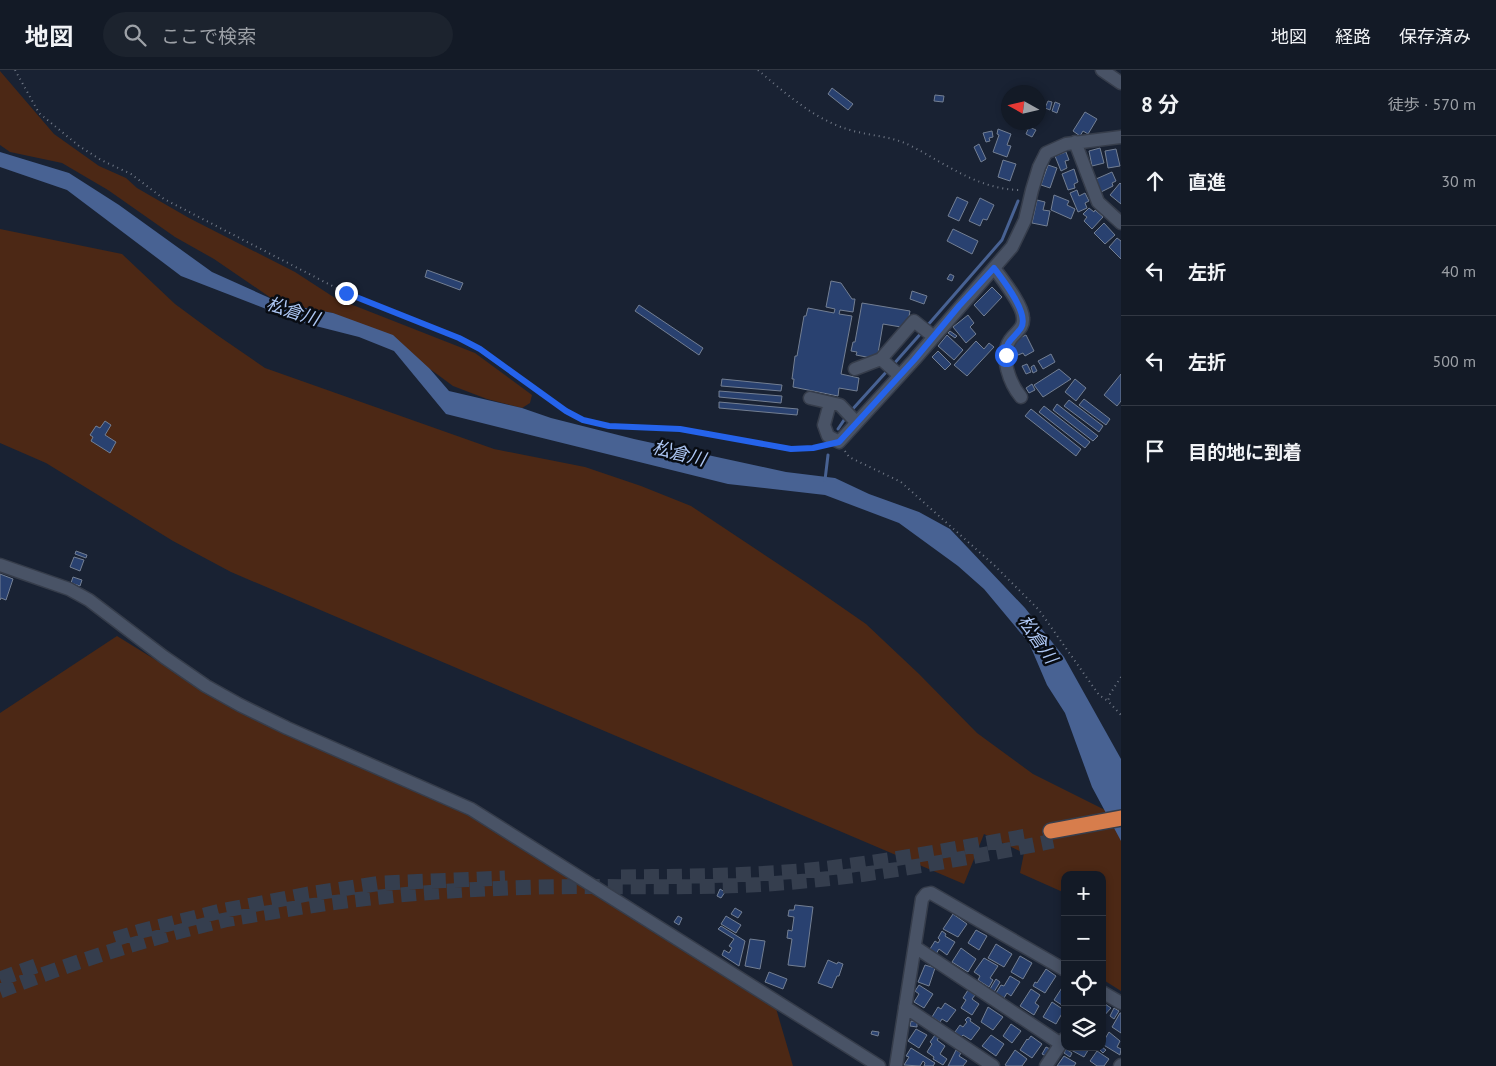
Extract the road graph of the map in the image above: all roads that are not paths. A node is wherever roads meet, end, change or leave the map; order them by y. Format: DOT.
graph roads {
  1 [pos="1102,70"];
  2 [pos="1121,83"];
  3 [pos="1121,137"];
  4 [pos="1075,142"];
  5 [pos="1121,223"];
  6 [pos="994,268"];
  7 [pos="928,332"];
  8 [pos="890,367"];
  9 [pos="855,370"];
  10 [pos="1021,397"];
  11 [pos="810,398"];
  12 [pos="830,403"];
  13 [pos="851,416"];
  14 [pos="0,565"];
  15 [pos="1121,818"];
  16 [pos="1121,827"];
  17 [pos="1088,829"];
  18 [pos="1052,836"];
  19 [pos="915,947"];
  20 [pos="1061,968"];
  21 [pos="1106,994"];
  22 [pos="1121,1003"];
  23 [pos="906,1007"];
  24 [pos="1061,1040"];
  25 [pos="1061,1044"];
  26 [pos="879,1066"];
  27 [pos="896,1066"];
  28 [pos="993,1066"];
  29 [pos="1046,1066"];
  1 -- 2 [label="street"];
  3 -- 4 [label="street"];
  4 -- 5 [label="street"];
  4 -- 6 [label="street"];
  6 -- 7 [label="street"];
  6 -- 10 [label="street"];
  7 -- 8 [label="street"];
  7 -- 8 [label="street"];
  8 -- 9 [label="street"];
  8 -- 13 [label="street"];
  11 -- 12 [label="street"];
  12 -- 13 [label="street"];
  12 -- 13 [label="street"];
  14 -- 26 [label="street"];
  15 -- 17 [label="highway"];
  16 -- 17 [label="highway"];
  17 -- 18 [label="highway"];
  19 -- 20 [label="street"];
  19 -- 23 [label="street"];
  19 -- 24 [label="street"];
  21 -- 22 [label="street"];
  23 -- 27 [label="street"];
  23 -- 28 [label="street"];
  25 -- 29 [label="street"];
}
